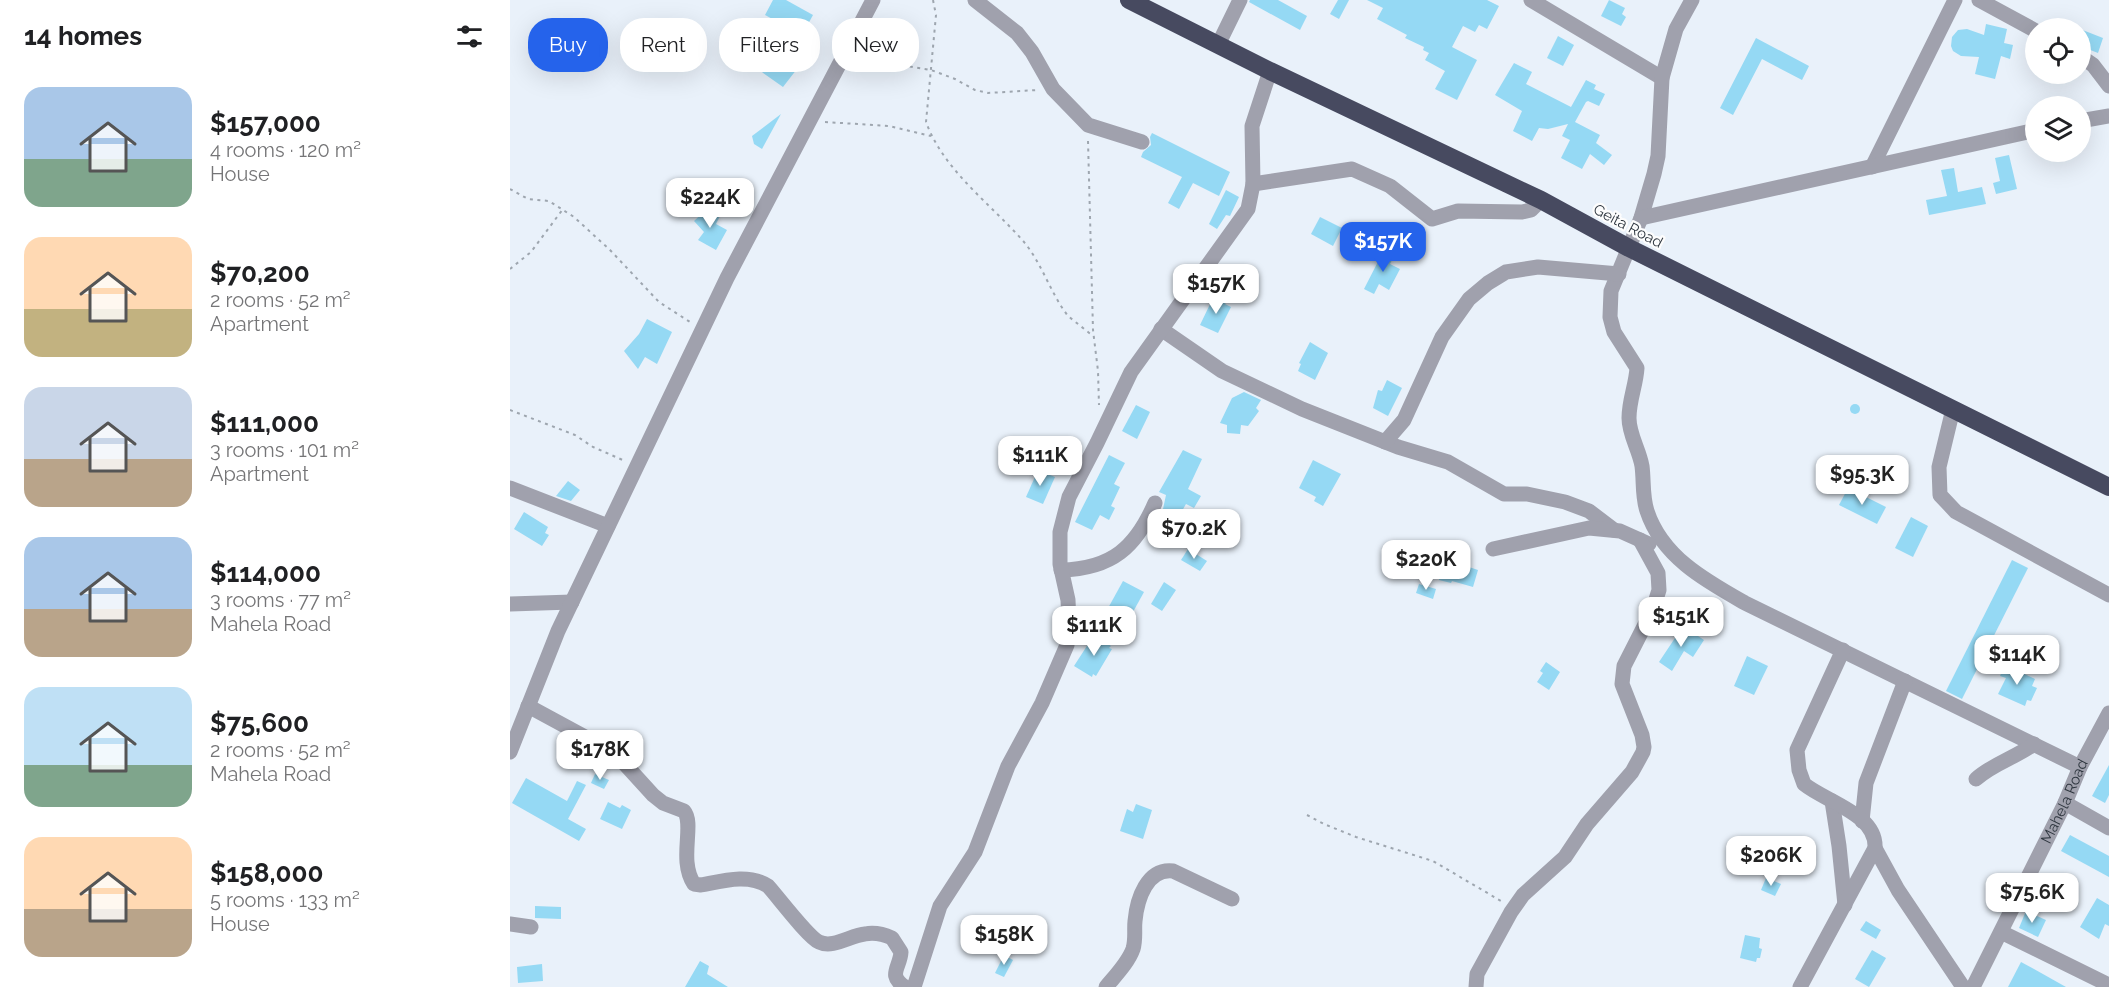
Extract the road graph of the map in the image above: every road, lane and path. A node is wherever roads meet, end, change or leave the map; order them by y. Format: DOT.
graph roads {
  1 [pos="873,0"];
  2 [pos="933,0"];
  3 [pos="975,0"];
  4 [pos="1129,0"];
  5 [pos="1240,0"];
  6 [pos="1692,0"];
  7 [pos="1955,0"];
  8 [pos="1979,0"];
  9 [pos="1535,1"];
  10 [pos="864,18"];
  11 [pos="2025,25"];
  12 [pos="1218,45"];
  13 [pos="2091,64"];
  14 [pos="919,68"];
  15 [pos="931,70"];
  16 [pos="1270,71"];
  17 [pos="836,72"];
  18 [pos="1662,78"];
  19 [pos="2109,86"];
  20 [pos="1053,89"];
  21 [pos="2109,116"];
  22 [pos="2091,119"];
  23 [pos="810,121"];
  24 [pos="1088,124"];
  25 [pos="2025,132"];
  26 [pos="931,136"];
  27 [pos="1142,142"];
  28 [pos="1872,167"];
  29 [pos="1253,184"];
  30 [pos="510,189"];
  31 [pos="1541,200"];
  32 [pos="563,209"];
  33 [pos="1641,219"];
  34 [pos="1629,248"];
  35 [pos="510,269"];
  36 [pos="1619,274"];
  37 [pos="1161,329"];
  38 [pos="702,330"];
  39 [pos="1093,336"];
  40 [pos="1953,409"];
  41 [pos="510,410"];
  42 [pos="1099,411"];
  43 [pos="1386,442"];
  44 [pos="636,467"];
  45 [pos="2109,487"];
  46 [pos="510,488"];
  47 [pos="1155,502"];
  48 [pos="608,525"];
  49 [pos="1614,530"];
  50 [pos="1640,540"];
  51 [pos="1493,549"];
  52 [pos="1678,559"];
  53 [pos="1061,570"];
  54 [pos="2109,595"];
  55 [pos="572,602"];
  56 [pos="510,604"];
  57 [pos="1843,650"];
  58 [pos="1905,681"];
  59 [pos="528,706"];
  60 [pos="2109,713"];
  61 [pos="2034,744"];
  62 [pos="510,752"];
  63 [pos="2080,767"];
  64 [pos="1976,779"];
  65 [pos="1832,801"];
  66 [pos="2065,803"];
  67 [pos="1307,815"];
  68 [pos="1862,820"];
  69 [pos="2109,828"];
  70 [pos="1875,848"];
  71 [pos="1232,899"];
  72 [pos="1845,905"];
  73 [pos="1513,909"];
  74 [pos="510,924"];
  75 [pos="531,927"];
  76 [pos="2001,932"];
  77 [pos="2109,985"];
  78 [pos="905,987"];
  79 [pos="914,987"];
  80 [pos="1106,987"];
  81 [pos="1476,987"];
  82 [pos="1800,987"];
  83 [pos="1963,987"];
  84 [pos="1972,987"];
  1 -- 10 [label="street"];
  2 -- 15 [label="path"];
  3 -- 20 [label="street"];
  4 -- 12 [label="highway, Geita Road"];
  5 -- 12 [label="street"];
  6 -- 18 [label="street"];
  7 -- 28 [label="street"];
  8 -- 11 [label="street"];
  9 -- 18 [label="street"];
  12 -- 16 [label="highway, Geita Road"];
  13 -- 19 [label="street"];
  14 -- 15 [label="path"];
  15 -- 20 [label="path"];
  15 -- 26 [label="path"];
  16 -- 29 [label="street"];
  16 -- 31 [label="highway, Geita Road"];
  17 -- 23 [label="street"];
  18 -- 33 [label="street"];
  20 -- 24 [label="street"];
  21 -- 22 [label="street"];
  23 -- 26 [label="path"];
  23 -- 38 [label="street"];
  24 -- 27 [label="street"];
  24 -- 39 [label="path"];
  25 -- 28 [label="street"];
  26 -- 39 [label="path"];
  28 -- 33 [label="street"];
  29 -- 31 [label="street"];
  29 -- 37 [label="street"];
  30 -- 32 [label="path"];
  31 -- 34 [label="highway, Geita Road"];
  32 -- 35 [label="path"];
  32 -- 38 [label="path"];
  33 -- 34 [label="street"];
  34 -- 36 [label="street"];
  34 -- 40 [label="highway, Geita Road"];
  36 -- 43 [label="street"];
  36 -- 52 [label="street"];
  37 -- 43 [label="street"];
  37 -- 53 [label="street"];
  38 -- 44 [label="street"];
  39 -- 42 [label="path"];
  40 -- 45 [label="highway, Geita Road"];
  40 -- 54 [label="street"];
  41 -- 44 [label="path"];
  43 -- 49 [label="street"];
  44 -- 48 [label="street"];
  46 -- 48 [label="street"];
  47 -- 53 [label="street"];
  48 -- 55 [label="street"];
  49 -- 50 [label="street"];
  49 -- 51 [label="street"];
  50 -- 52 [label="street"];
  50 -- 73 [label="street"];
  52 -- 57 [label="street"];
  53 -- 79 [label="street"];
  55 -- 56 [label="street"];
  55 -- 59 [label="street"];
  57 -- 58 [label="street"];
  57 -- 65 [label="street"];
  58 -- 61 [label="street"];
  58 -- 68 [label="street"];
  59 -- 62 [label="street"];
  59 -- 78 [label="street"];
  60 -- 63 [label="street, Mahela Road"];
  61 -- 63 [label="street"];
  61 -- 64 [label="street"];
  63 -- 66 [label="street, Mahela Road"];
  65 -- 68 [label="street"];
  65 -- 72 [label="street"];
  66 -- 69 [label="street"];
  66 -- 76 [label="street, Mahela Road"];
  67 -- 73 [label="path"];
  68 -- 70 [label="street"];
  70 -- 72 [label="street"];
  70 -- 83 [label="street"];
  71 -- 80 [label="street"];
  72 -- 82 [label="street"];
  73 -- 81 [label="street"];
  74 -- 75 [label="street"];
  76 -- 77 [label="street"];
  76 -- 84 [label="street, Mahela Road"];
}
